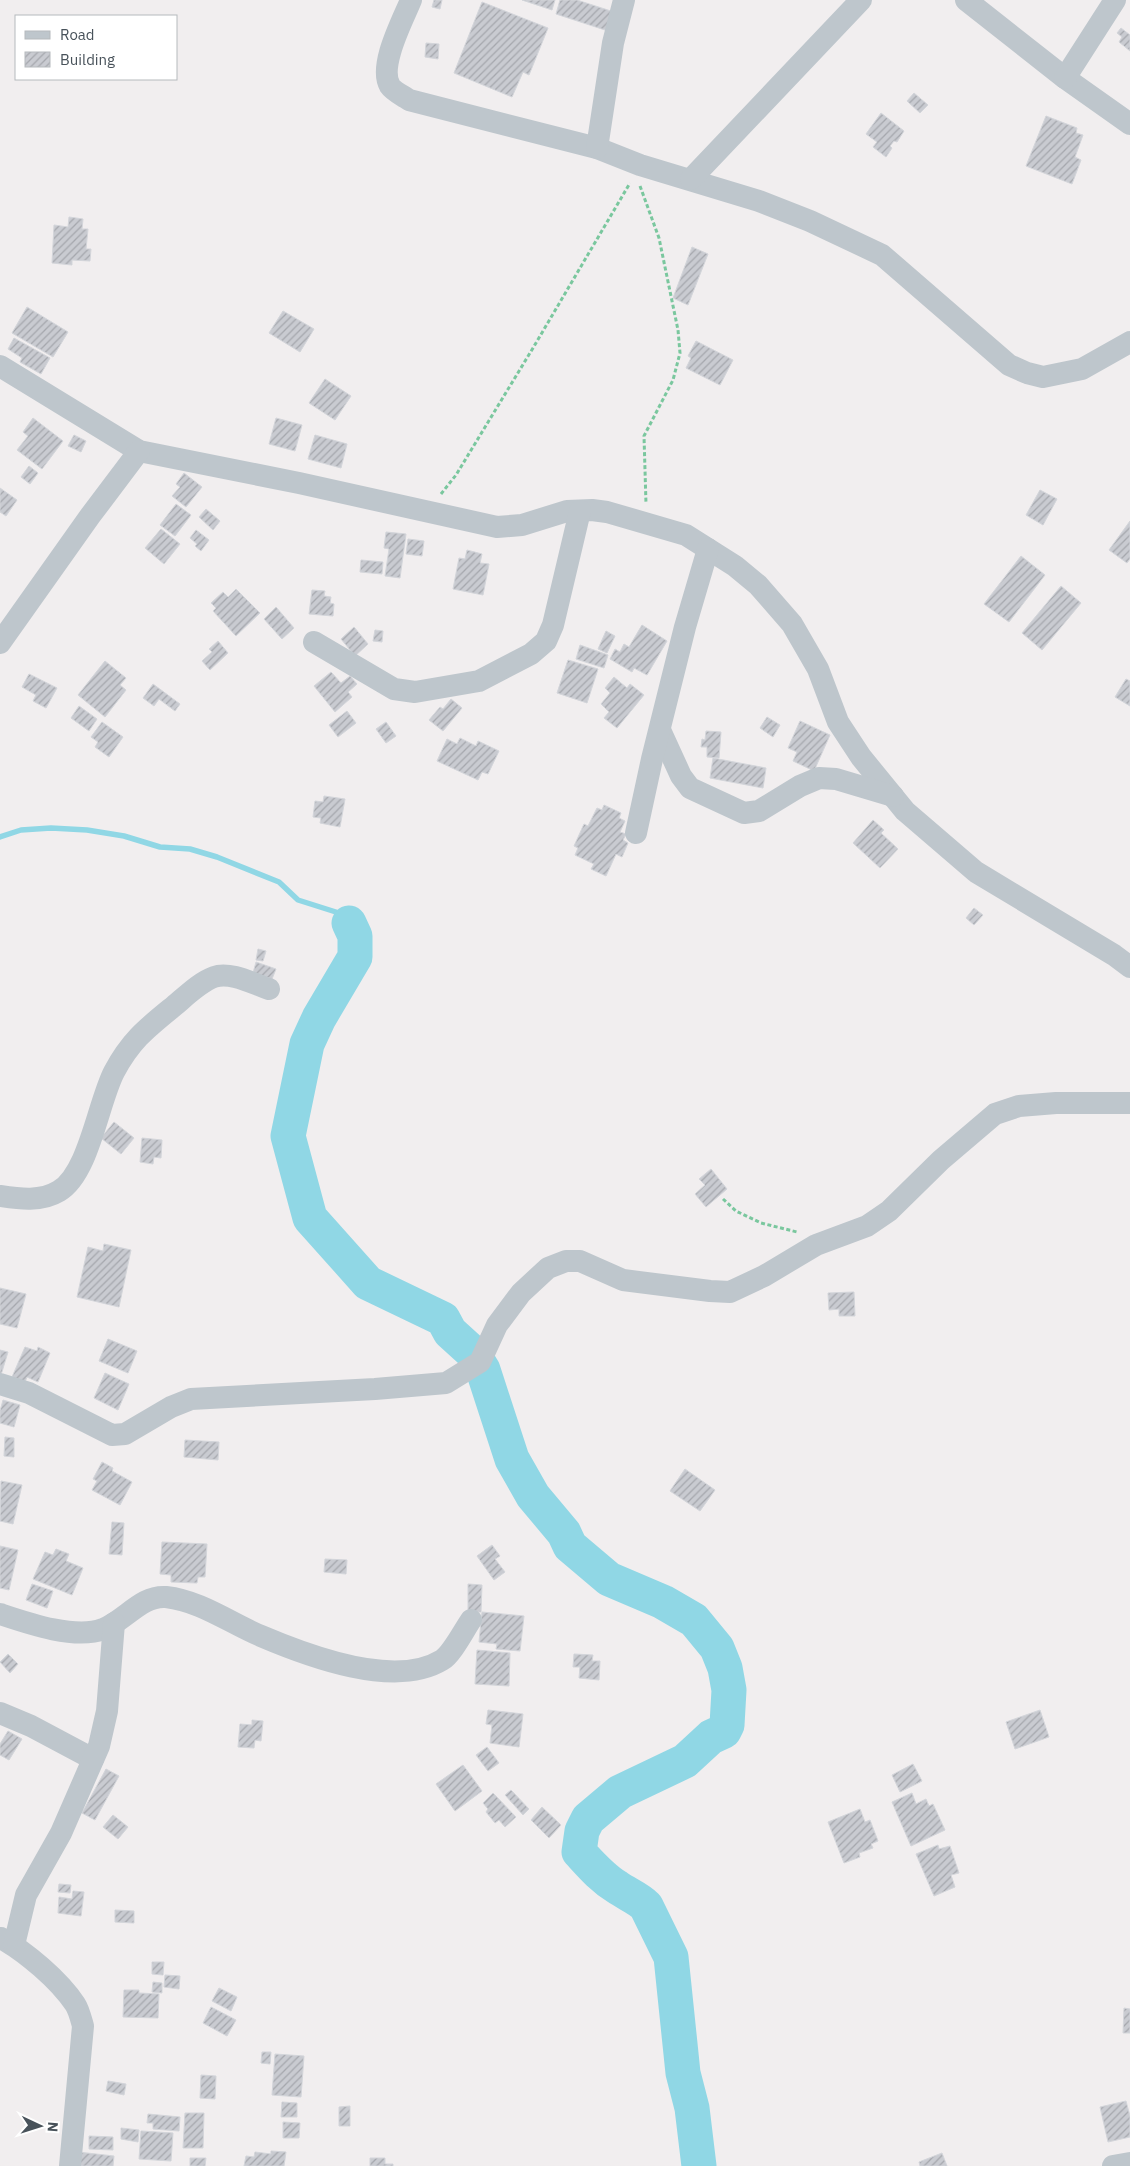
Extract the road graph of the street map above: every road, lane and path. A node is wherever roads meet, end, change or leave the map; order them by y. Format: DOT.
graph roads {
  1 [pos="411,0"];
  2 [pos="624,0"];
  3 [pos="861,0"];
  4 [pos="966,0"];
  5 [pos="1115,0"];
  6 [pos="1065,78"];
  7 [pos="1130,124"];
  8 [pos="597,148"];
  9 [pos="637,169"];
  10 [pos="691,179"];
  11 [pos="1130,342"];
  12 [pos="0,366"];
  13 [pos="140,451"];
  14 [pos="416,509"];
  15 [pos="580,511"];
  16 [pos="647,524"];
  17 [pos="708,549"];
  18 [pos="314,642"];
  19 [pos="0,643"];
  20 [pos="660,730"];
  21 [pos="893,796"];
  22 [pos="636,833"];
  23 [pos="1130,967"];
  24 [pos="269,989"];
  25 [pos="1130,1103"];
  26 [pos="0,1196"];
  27 [pos="723,1199"];
  28 [pos="816,1245"];
  29 [pos="0,1384"];
  30 [pos="0,1614"];
  31 [pos="471,1620"];
  32 [pos="114,1623"];
  33 [pos="0,1713"];
  34 [pos="93,1759"];
  35 [pos="7,1941"];
  36 [pos="1130,2163"];
  37 [pos="70,2166"];
  38 [pos="1114,2166"];
  1 -- 8 [label="street"];
  2 -- 8 [label="street"];
  3 -- 10 [label="street"];
  4 -- 6 [label="street"];
  5 -- 6 [label="street"];
  6 -- 7 [label="street"];
  8 -- 9 [label="street"];
  9 -- 10 [label="street"];
  9 -- 14 [label="path"];
  9 -- 16 [label="path"];
  10 -- 11 [label="street"];
  12 -- 13 [label="street"];
  13 -- 14 [label="street"];
  13 -- 19 [label="street"];
  14 -- 15 [label="street"];
  15 -- 16 [label="street"];
  15 -- 18 [label="street"];
  16 -- 17 [label="street"];
  17 -- 20 [label="street"];
  17 -- 21 [label="street"];
  20 -- 21 [label="street"];
  20 -- 22 [label="street"];
  21 -- 23 [label="street"];
  24 -- 26 [label="street"];
  25 -- 28 [label="street"];
  27 -- 28 [label="path"];
  28 -- 29 [label="street"];
  30 -- 32 [label="street"];
  31 -- 32 [label="street"];
  32 -- 34 [label="street"];
  33 -- 34 [label="street"];
  34 -- 35 [label="street"];
  35 -- 37 [label="street"];
  36 -- 38 [label="street"];
}
